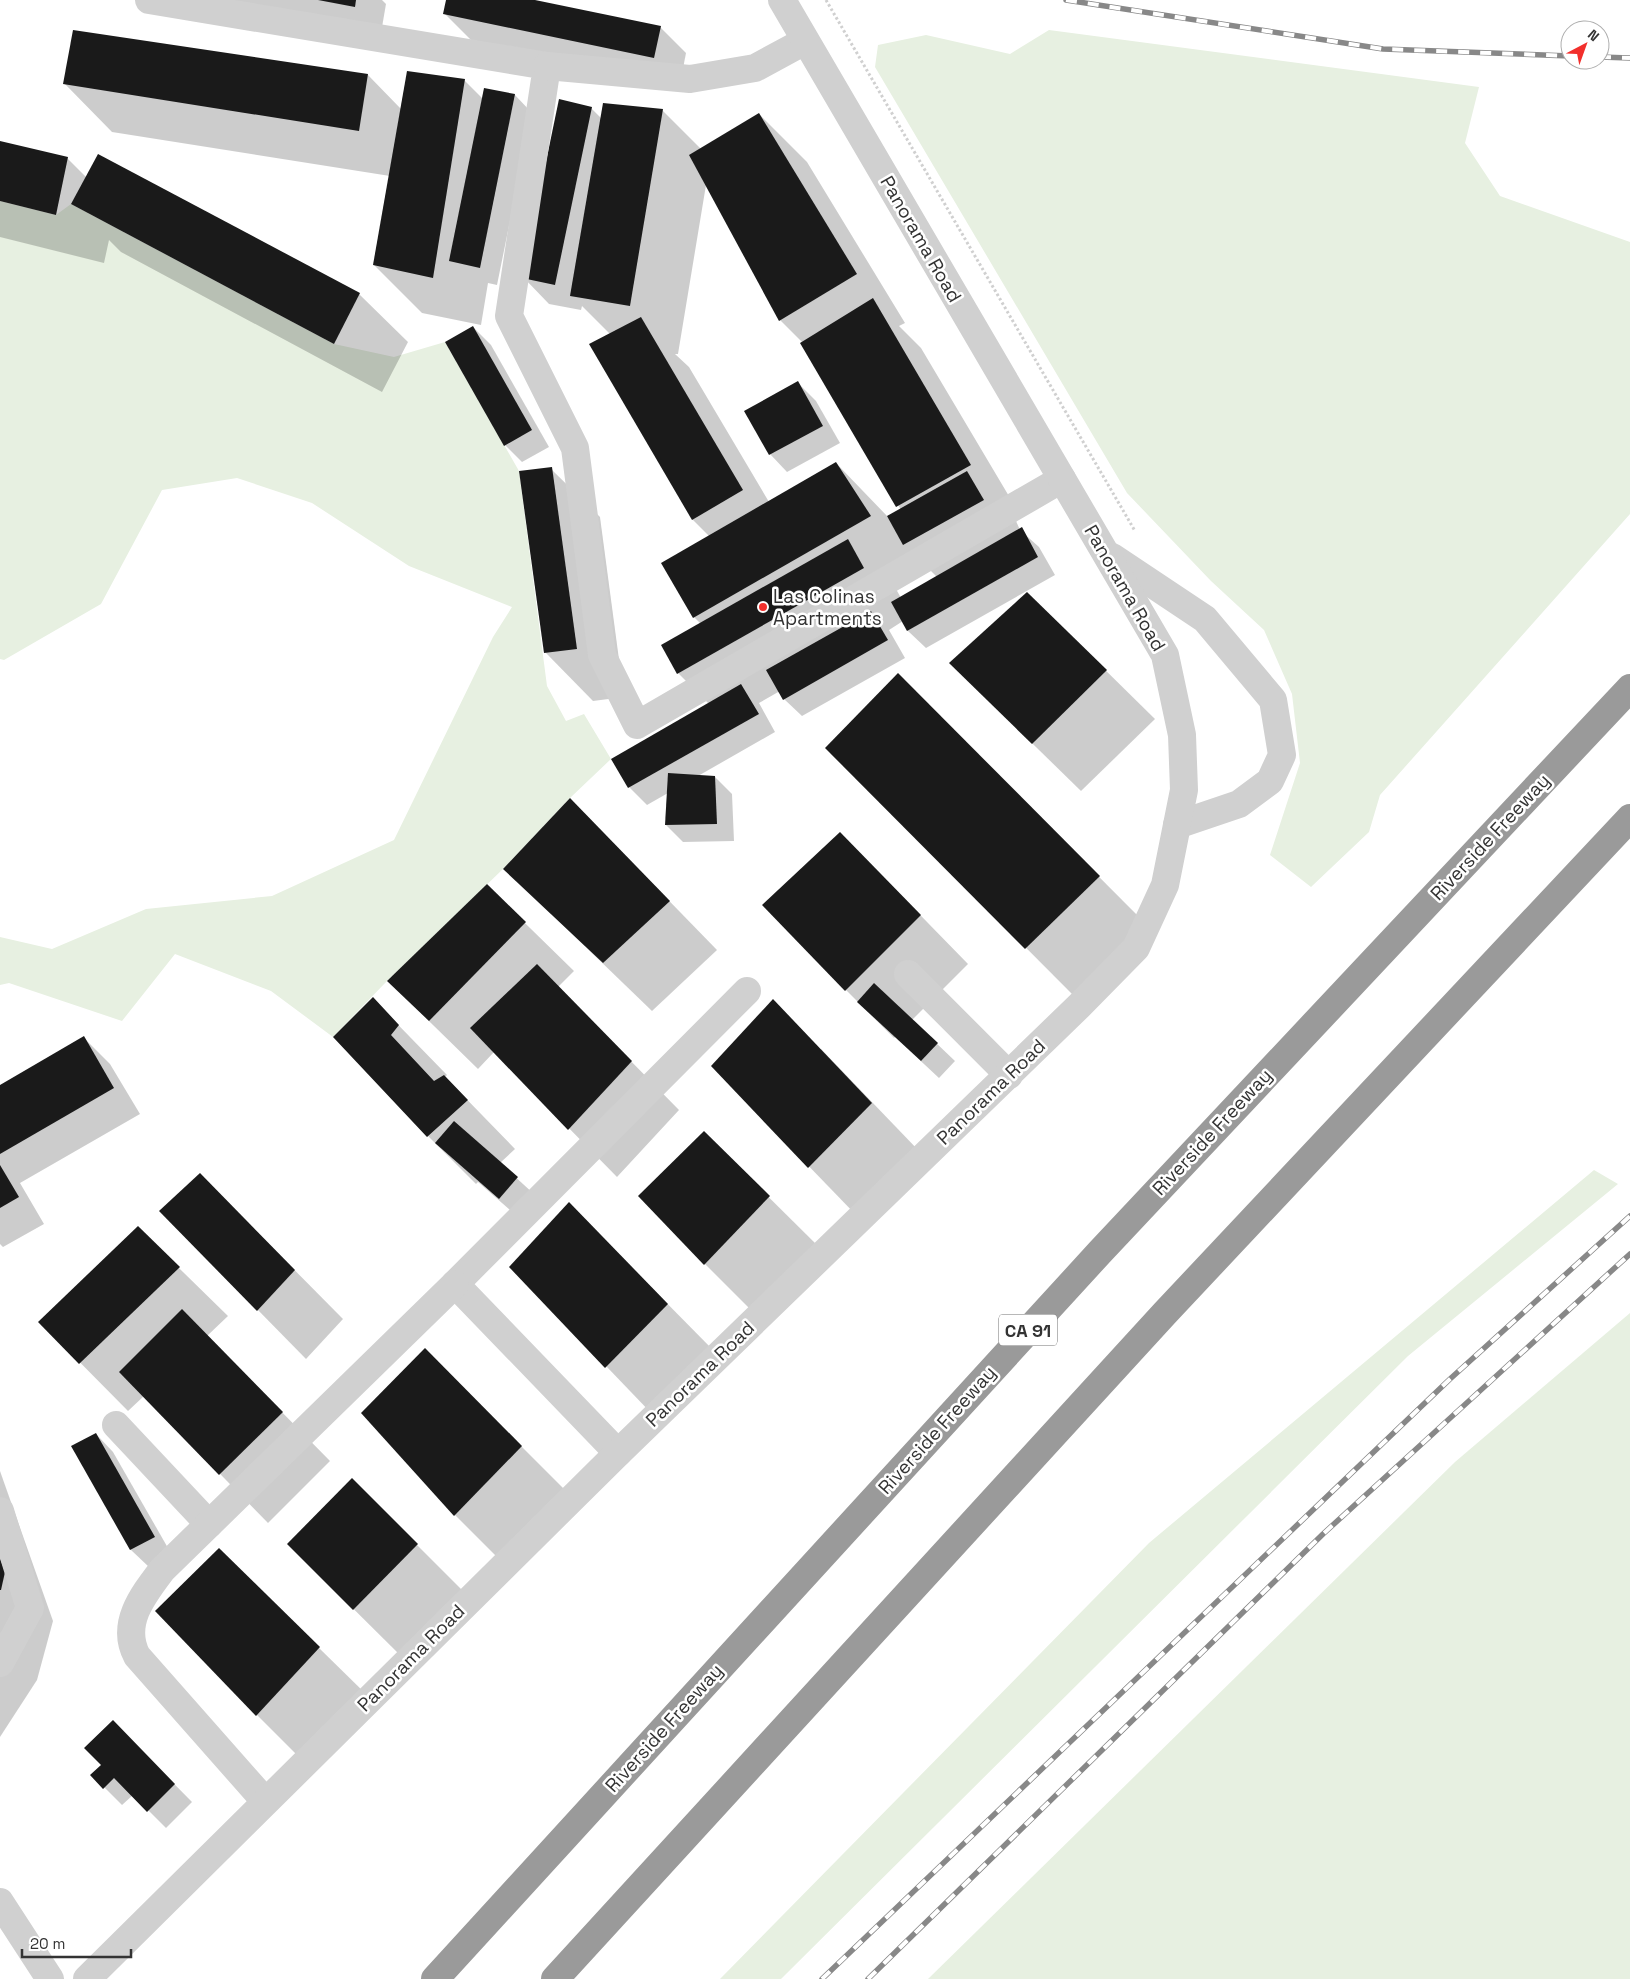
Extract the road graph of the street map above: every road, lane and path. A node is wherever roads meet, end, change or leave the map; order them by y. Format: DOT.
graph roads {
  1 [pos="149,0"];
  2 [pos="782,0"];
  3 [pos="826,0"];
  4 [pos="806,41"];
  5 [pos="547,66"];
  6 [pos="1062,479"];
  7 [pos="1138,536"];
  8 [pos="1105,552"];
  9 [pos="1630,688"];
  10 [pos="1630,818"];
  11 [pos="1177,825"];
  12 [pos="908,974"];
  13 [pos="747,991"];
  14 [pos="1009,1075"];
  15 [pos="455,1284"];
  16 [pos="116,1424"];
  17 [pos="618,1453"];
  18 [pos="0,1511"];
  19 [pos="209,1524"];
  20 [pos="0,1663"];
  21 [pos="265,1801"];
  22 [pos="0,1902"];
  23 [pos="50,1979"];
  24 [pos="87,1979"];
  25 [pos="434,1979"];
  26 [pos="555,1979"];
  1 -- 5 [label="street"];
  2 -- 4 [label="street, Panorama Road"];
  3 -- 7 [label="path"];
  4 -- 5 [label="street"];
  4 -- 6 [label="street, Panorama Road"];
  5 -- 6 [label="street"];
  6 -- 8 [label="street, Panorama Road"];
  8 -- 11 [label="street, Panorama Road"];
  8 -- 11 [label="street"];
  9 -- 25 [label="highway, Riverside Freeway / CA 91"];
  10 -- 26 [label="highway"];
  11 -- 14 [label="street, Panorama Road"];
  12 -- 14 [label="street"];
  13 -- 15 [label="street"];
  14 -- 17 [label="street, Panorama Road"];
  15 -- 17 [label="street"];
  15 -- 19 [label="street"];
  16 -- 19 [label="street"];
  17 -- 21 [label="street, Panorama Road"];
  18 -- 20 [label="street"];
  19 -- 21 [label="street"];
  21 -- 24 [label="street, Panorama Road"];
  22 -- 23 [label="street"];
}
